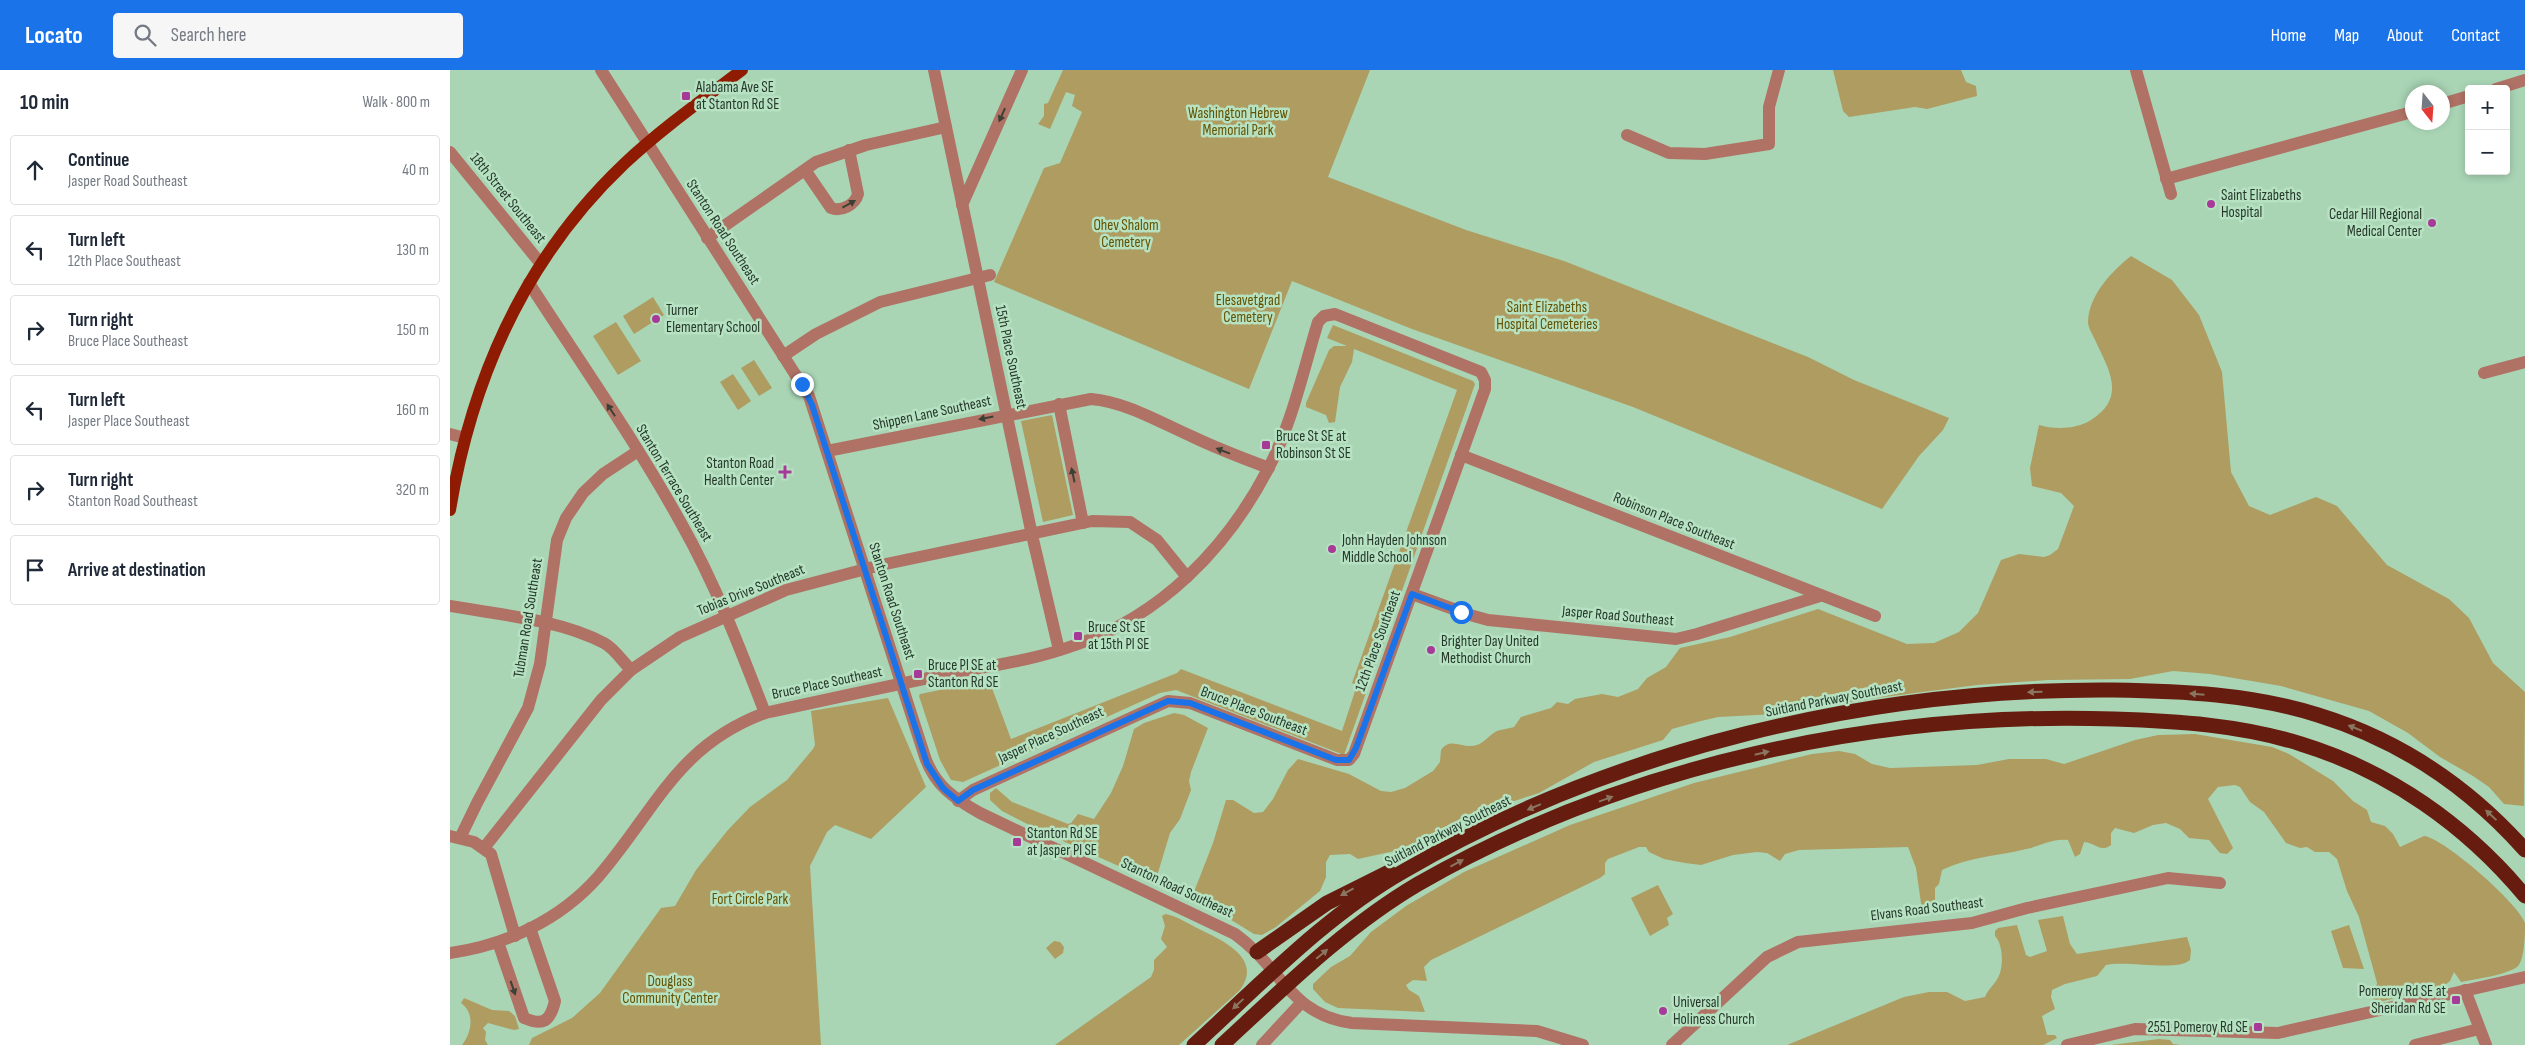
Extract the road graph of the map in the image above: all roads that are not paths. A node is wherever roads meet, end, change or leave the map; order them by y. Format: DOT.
graph roads {
  1 [pos="601,70"];
  2 [pos="742,70"];
  3 [pos="934,70"];
  4 [pos="1022,70"];
  5 [pos="1779,70"];
  6 [pos="2136,70"];
  7 [pos="2525,80"];
  8 [pos="2509,85"];
  9 [pos="2465,97"];
  10 [pos="2450,102"];
  11 [pos="2405,114"];
  12 [pos="946,127"];
  13 [pos="1627,135"];
  14 [pos="648,144"];
  15 [pos="849,150"];
  16 [pos="450,152"];
  17 [pos="804,170"];
  18 [pos="2166,179"];
  19 [pos="2171,194"];
  20 [pos="962,205"];
  21 [pos="707,238"];
  22 [pos="541,264"];
  23 [pos="984,277"];
  24 [pos="529,283"];
  25 [pos="1327,315"];
  26 [pos="783,356"];
  27 [pos="2525,362"];
  28 [pos="2484,373"];
  29 [pos="1059,404"];
  30 [pos="1007,414"];
  31 [pos="450,434"];
  32 [pos="465,438"];
  33 [pos="638,450"];
  34 [pos="827,451"];
  35 [pos="1461,455"];
  36 [pos="1268,468"];
  37 [pos="450,510"];
  38 [pos="1083,523"];
  39 [pos="1032,535"];
  40 [pos="865,569"];
  41 [pos="1187,577"];
  42 [pos="1412,594"];
  43 [pos="1820,596"];
  44 [pos="450,606"];
  45 [pos="727,615"];
  46 [pos="1875,616"];
  47 [pos="544,623"];
  48 [pos="1060,650"];
  49 [pos="630,670"];
  50 [pos="902,684"];
  51 [pos="1159,703"];
  52 [pos="765,712"];
  53 [pos="1336,760"];
  54 [pos="958,801"];
  55 [pos="455,837"];
  56 [pos="484,848"];
  57 [pos="2525,850"];
  58 [pos="1439,851"];
  59 [pos="2220,883"];
  60 [pos="2525,896"];
  61 [pos="530,928"];
  62 [pos="515,936"];
  63 [pos="498,942"];
  64 [pos="1257,952"];
  65 [pos="450,953"];
  66 [pos="1274,972"];
  67 [pos="2525,978"];
  68 [pos="1286,986"];
  69 [pos="2465,990"];
  70 [pos="1301,1003"];
  71 [pos="2479,1029"];
  72 [pos="1194,1045"];
  73 [pos="1222,1045"];
  74 [pos="1262,1045"];
  75 [pos="1583,1045"];
  76 [pos="1672,1045"];
  77 [pos="2067,1045"];
  78 [pos="2415,1045"];
  79 [pos="2486,1045"];
  1 -- 14 [label="street, Stanton Road Southeast"];
  2 -- 14 [label="main road"];
  3 -- 12 [label="street, 15th Place Southeast"];
  4 -- 20 [label="street, one-way"];
  5 -- 13 [label="street"];
  6 -- 18 [label="street"];
  7 -- 8 [label="street"];
  9 -- 10 [label="street"];
  11 -- 18 [label="street"];
  12 -- 15 [label="street"];
  12 -- 20 [label="street, 15th Place Southeast"];
  14 -- 21 [label="street, Stanton Road Southeast"];
  14 -- 22 [label="main road"];
  15 -- 17 [label="street"];
  17 -- 15 [label="street, one-way"];
  16 -- 22 [label="street, 18th Street Southeast"];
  17 -- 21 [label="street"];
  18 -- 19 [label="street"];
  20 -- 23 [label="street, 15th Place Southeast"];
  21 -- 26 [label="street, Stanton Road Southeast"];
  22 -- 24 [label="main road"];
  23 -- 26 [label="street"];
  23 -- 30 [label="street, 15th Place Southeast"];
  24 -- 32 [label="main road"];
  33 -- 24 [label="street, Stanton Terrace Southeast, one-way"];
  25 -- 35 [label="street, 12th Place Southeast"];
  25 -- 36 [label="street, Bruce Place Southeast"];
  26 -- 34 [label="street, Stanton Road Southeast"];
  27 -- 28 [label="street"];
  29 -- 30 [label="street, Shippen Lane Southeast"];
  36 -- 29 [label="street, Shippen Lane Southeast, one-way"];
  38 -- 29 [label="street, one-way"];
  30 -- 34 [label="street, Shippen Lane Southeast, one-way"];
  30 -- 39 [label="street, 15th Place Southeast"];
  31 -- 32 [label="street"];
  32 -- 37 [label="main road"];
  33 -- 45 [label="street, Stanton Terrace Southeast"];
  33 -- 47 [label="street, Tubman Road Southeast"];
  34 -- 40 [label="street, Stanton Road Southeast"];
  35 -- 42 [label="street, 12th Place Southeast"];
  35 -- 43 [label="street, Robinson Place Southeast"];
  36 -- 41 [label="street, Bruce Place Southeast"];
  38 -- 39 [label="street, Tobias Drive Southeast"];
  38 -- 41 [label="street, Tobias Drive Southeast"];
  39 -- 40 [label="street, Tobias Drive Southeast"];
  39 -- 48 [label="street, 15th Place Southeast"];
  40 -- 45 [label="street, Tobias Drive Southeast"];
  40 -- 50 [label="street, Stanton Road Southeast"];
  41 -- 48 [label="street, Bruce Place Southeast"];
  42 -- 43 [label="street, Jasper Road Southeast"];
  42 -- 53 [label="street, 12th Place Southeast"];
  43 -- 46 [label="street, Robinson Place Southeast"];
  44 -- 47 [label="street"];
  45 -- 49 [label="street, Tobias Drive Southeast"];
  45 -- 52 [label="street, Stanton Terrace Southeast"];
  47 -- 49 [label="street"];
  47 -- 55 [label="street, Tubman Road Southeast"];
  48 -- 50 [label="street, Bruce Place Southeast"];
  49 -- 56 [label="street, Tobias Drive Southeast"];
  50 -- 52 [label="street, Bruce Place Southeast"];
  50 -- 54 [label="street, Stanton Road Southeast"];
  51 -- 53 [label="street, Bruce Place Southeast"];
  51 -- 54 [label="street, Jasper Place Southeast"];
  52 -- 61 [label="street, Bruce Place Southeast"];
  54 -- 64 [label="street, Stanton Road Southeast"];
  55 -- 56 [label="street"];
  56 -- 62 [label="street"];
  57 -- 58 [label="highway, Suitland Parkway Southeast, one-way"];
  58 -- 64 [label="highway, one-way"];
  58 -- 66 [label="highway, Suitland Parkway Southeast"];
  59 -- 76 [label="street, Elvans Road Southeast"];
  68 -- 60 [label="highway, one-way"];
  61 -- 62 [label="street, Bruce Place Southeast"];
  63 -- 61 [label="street, one-way"];
  62 -- 63 [label="street, Bruce Place Southeast"];
  63 -- 65 [label="street, Bruce Place Southeast"];
  64 -- 66 [label="street, Stanton Road Southeast"];
  66 -- 68 [label="street, Stanton Road Southeast"];
  66 -- 72 [label="highway, Suitland Parkway Southeast, one-way"];
  67 -- 69 [label="street"];
  68 -- 70 [label="street, Stanton Road Southeast"];
  68 -- 73 [label="highway"];
  69 -- 71 [label="street"];
  69 -- 77 [label="street"];
  70 -- 74 [label="street"];
  70 -- 75 [label="street, Stanton Road Southeast"];
  71 -- 78 [label="street"];
  71 -- 79 [label="street"];
}
